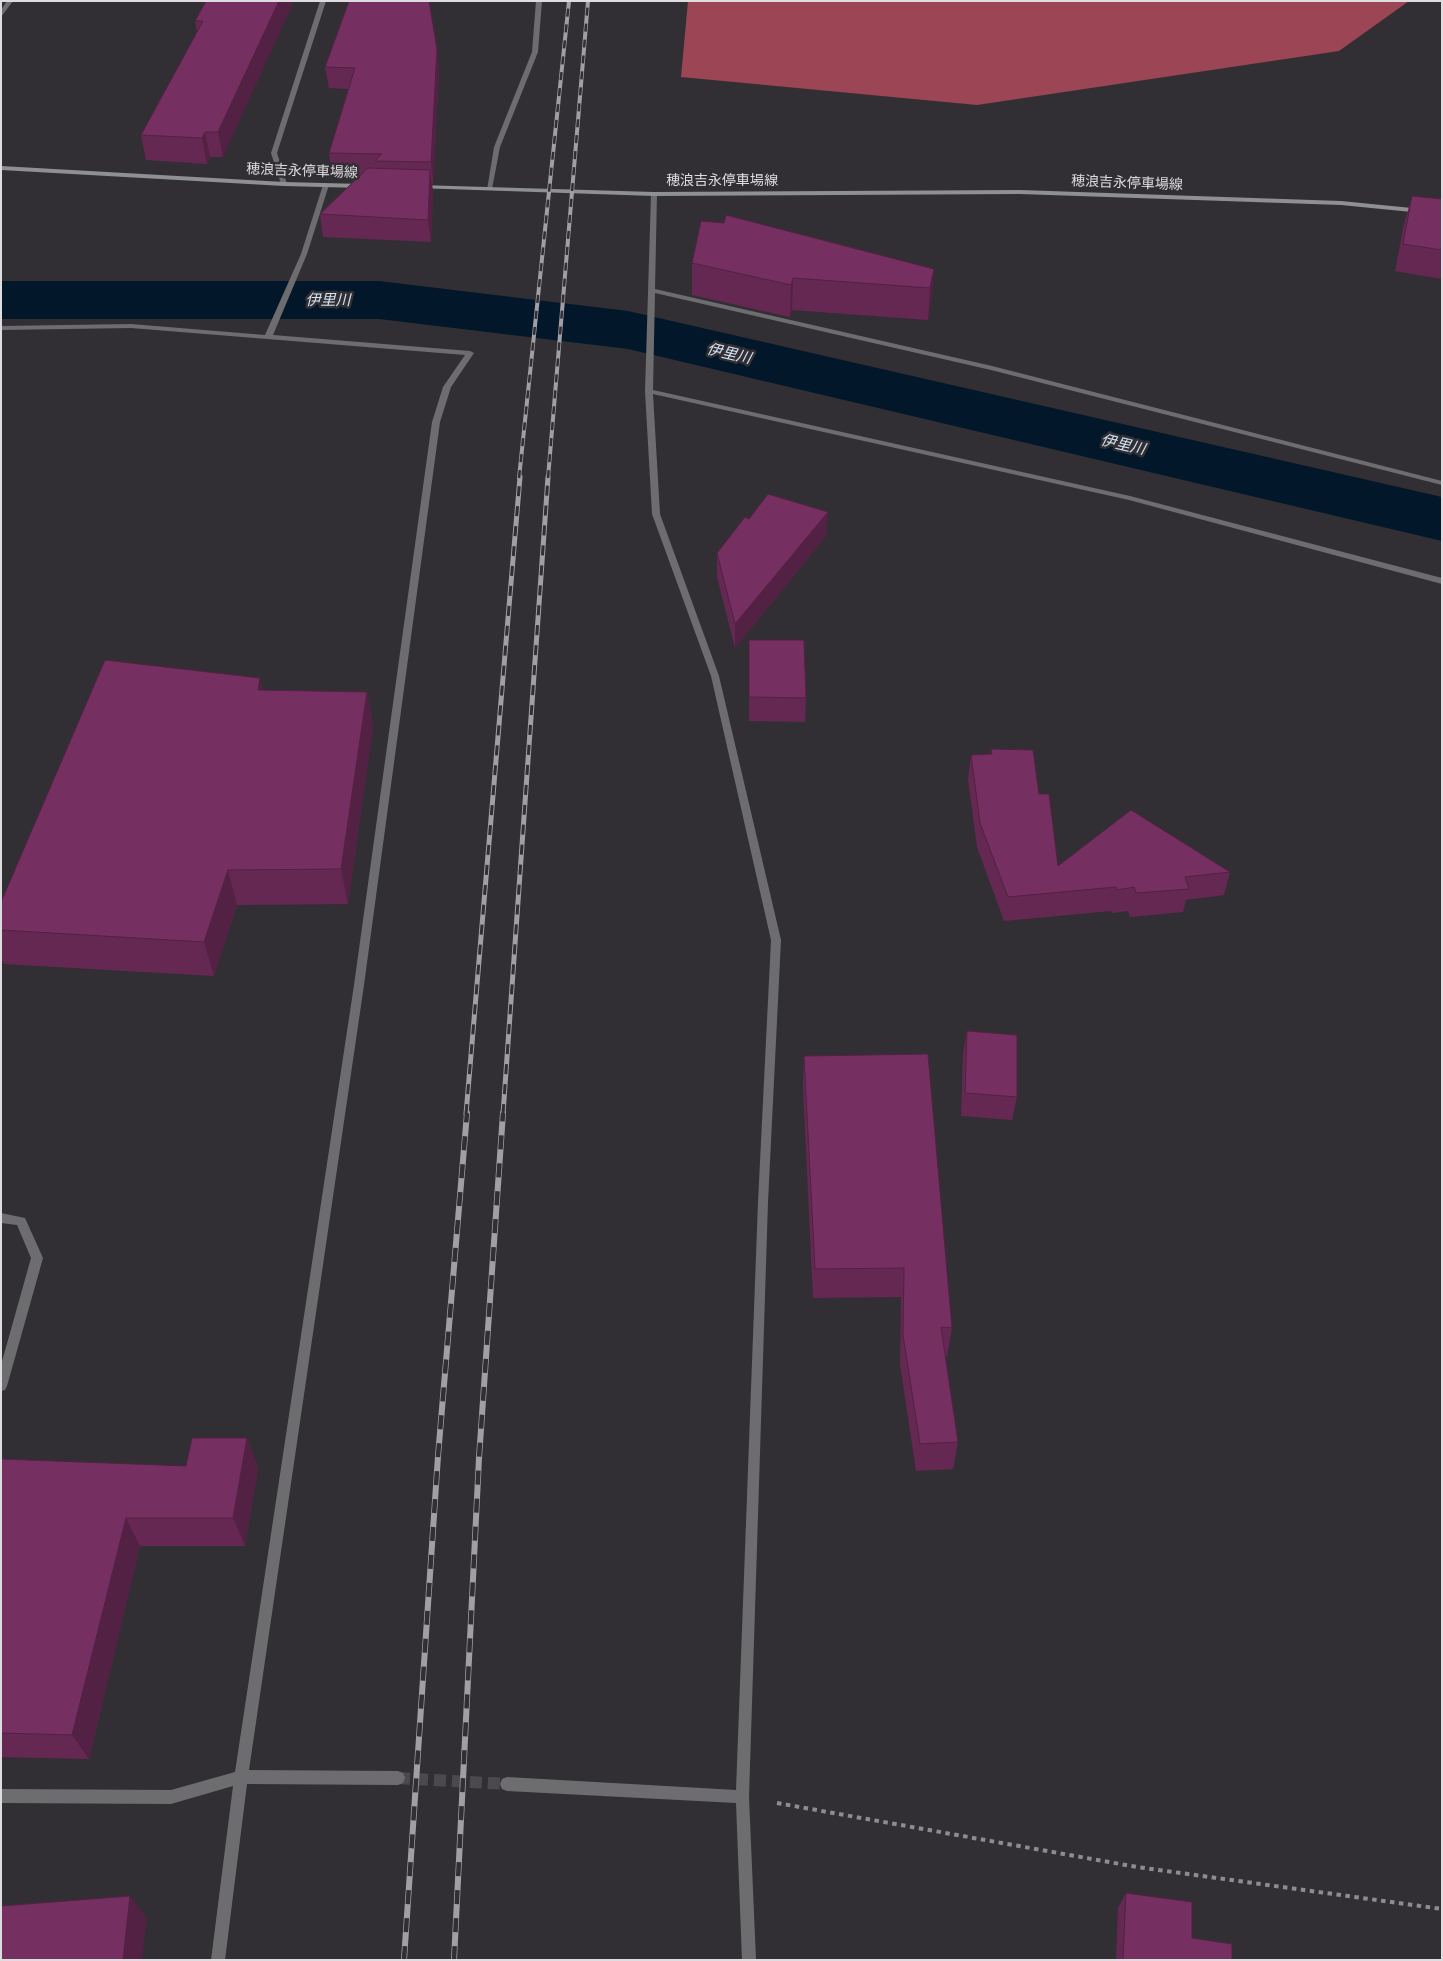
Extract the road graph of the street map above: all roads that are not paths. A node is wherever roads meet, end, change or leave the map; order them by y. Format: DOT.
graph roads {
  1 [pos="10,1"];
  2 [pos="323,1"];
  3 [pos="539,1"];
  4 [pos="1,15"];
  5 [pos="1,168"];
  6 [pos="284,184"];
  7 [pos="326,185"];
  8 [pos="374,186"];
  9 [pos="413,187"];
  10 [pos="490,189"];
  11 [pos="654,194"];
  12 [pos="1442,213"];
  13 [pos="651,290"];
  14 [pos="1,328"];
  15 [pos="269,336"];
  16 [pos="649,391"];
  17 [pos="1442,483"];
  18 [pos="1442,581"];
  19 [pos="1,1218"];
  20 [pos="1,1386"];
  21 [pos="241,1777"];
  22 [pos="398,1778"];
  23 [pos="507,1784"];
  24 [pos="1,1796"];
  25 [pos="742,1797"];
  26 [pos="218,1960"];
  27 [pos="749,1960"];
  1 -- 4 [label="street"];
  2 -- 6 [label="street"];
  3 -- 10 [label="street"];
  5 -- 6 [label="main road, 穂浪吉永停車場線"];
  6 -- 7 [label="main road, 穂浪吉永停車場線"];
  7 -- 8 [label="main road, 穂浪吉永停車場線"];
  7 -- 15 [label="street"];
  9 -- 10 [label="main road, 穂浪吉永停車場線"];
  10 -- 11 [label="main road, 穂浪吉永停車場線"];
  11 -- 12 [label="main road, 穂浪吉永停車場線"];
  11 -- 13 [label="street"];
  13 -- 16 [label="street"];
  13 -- 17 [label="street"];
  14 -- 15 [label="street"];
  15 -- 21 [label="street"];
  16 -- 18 [label="street"];
  16 -- 25 [label="street"];
  19 -- 20 [label="street"];
  21 -- 22 [label="street"];
  21 -- 24 [label="street"];
  21 -- 26 [label="street"];
  23 -- 25 [label="street"];
  25 -- 27 [label="street"];
}
